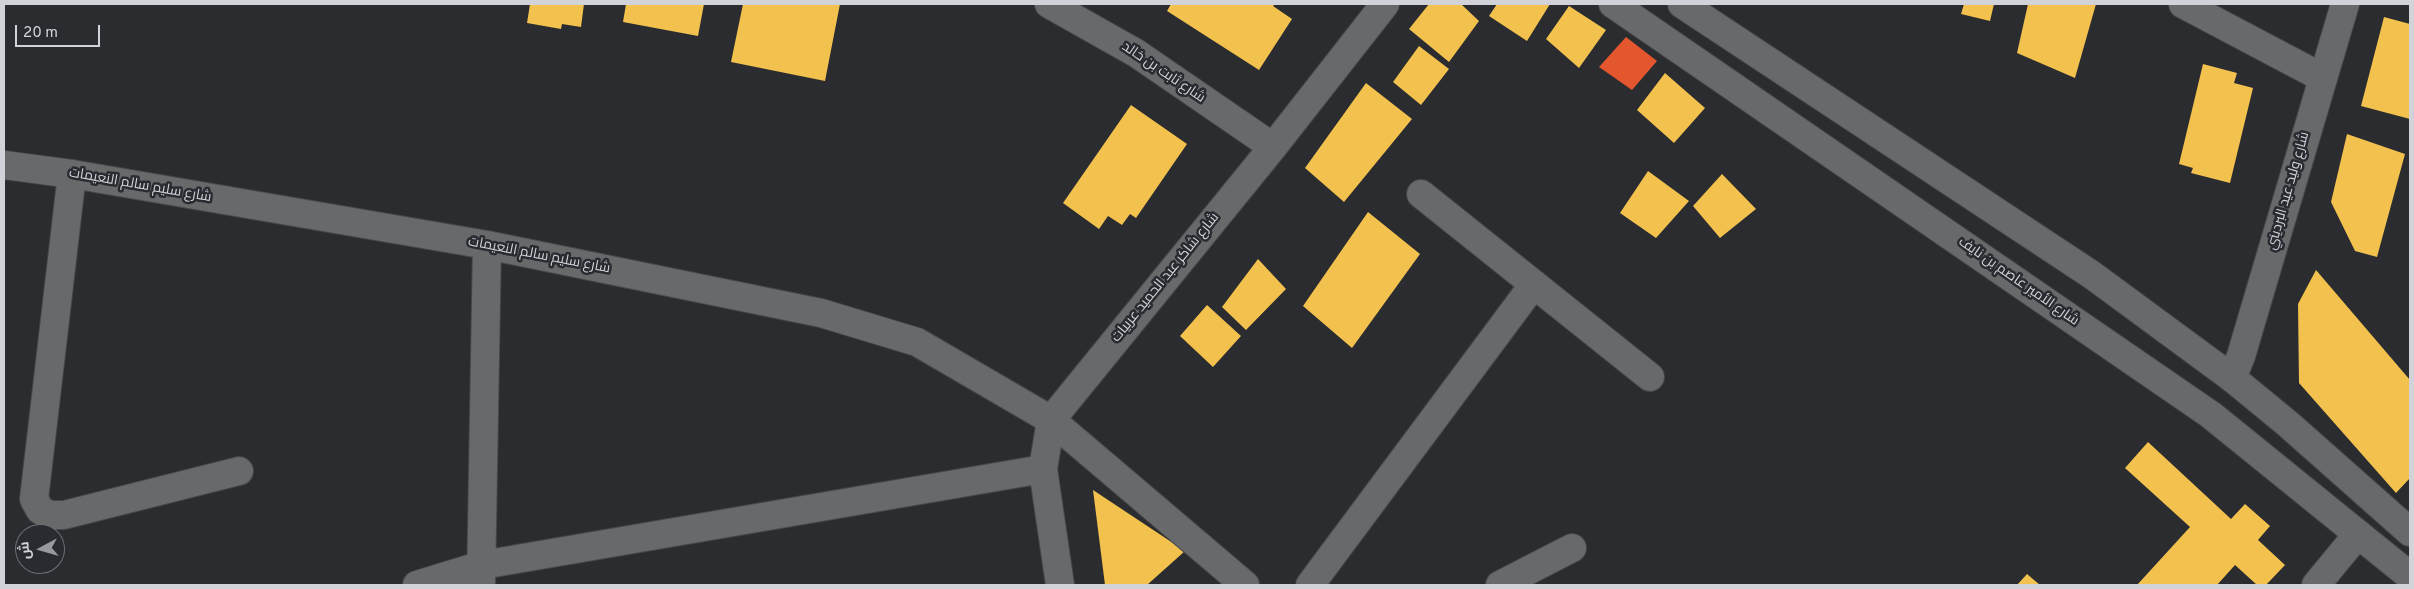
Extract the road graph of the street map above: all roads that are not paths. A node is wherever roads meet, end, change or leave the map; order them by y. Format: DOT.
graph roads {
  1 [pos="1049,4"];
  2 [pos="1385,4"];
  3 [pos="1613,4"];
  4 [pos="1682,4"];
  5 [pos="2183,4"];
  6 [pos="2345,4"];
  7 [pos="2322,78"];
  8 [pos="1272,147"];
  9 [pos="4,165"];
  10 [pos="72,174"];
  11 [pos="1421,194"];
  12 [pos="488,245"];
  13 [pos="1534,284"];
  14 [pos="1650,377"];
  15 [pos="2232,378"];
  16 [pos="1051,420"];
  17 [pos="1043,469"];
  18 [pos="239,471"];
  19 [pos="2410,532"];
  20 [pos="2358,534"];
  21 [pos="1572,548"];
  22 [pos="481,575"];
  23 [pos="2410,576"];
  24 [pos="417,585"];
  25 [pos="1060,585"];
  26 [pos="1245,585"];
  27 [pos="1310,585"];
  28 [pos="1500,585"];
  29 [pos="2316,585"];
  1 -- 8 [label="street, شارع ثابت بن خالد"];
  2 -- 8 [label="street, شارع شاكر عبد الحميد عربيات"];
  3 -- 20 [label="street, شارع الأمير عاصم بن نايف"];
  4 -- 15 [label="street"];
  5 -- 7 [label="street"];
  6 -- 7 [label="street, شارع وليد عيد البرديني"];
  7 -- 15 [label="street, شارع وليد عيد البرديني"];
  8 -- 16 [label="street, شارع شاكر عبد الحميد عربيات"];
  9 -- 10 [label="street, شارع سليم سالم النعيمات"];
  10 -- 12 [label="street, شارع سليم سالم النعيمات"];
  10 -- 18 [label="street"];
  11 -- 13 [label="street"];
  12 -- 16 [label="street, شارع سليم سالم النعيمات"];
  12 -- 22 [label="street"];
  13 -- 14 [label="street"];
  13 -- 27 [label="street"];
  15 -- 19 [label="street"];
  16 -- 17 [label="street, شارع شاكر عبد الحميد عربيات"];
  16 -- 26 [label="street, شارع سليم سالم النعيمات"];
  17 -- 22 [label="street"];
  17 -- 25 [label="street, شارع شاكر عبد الحميد عربيات"];
  20 -- 23 [label="street, شارع الأمير عاصم بن نايف"];
  20 -- 29 [label="street"];
  21 -- 28 [label="street"];
  22 -- 24 [label="street"];
}
